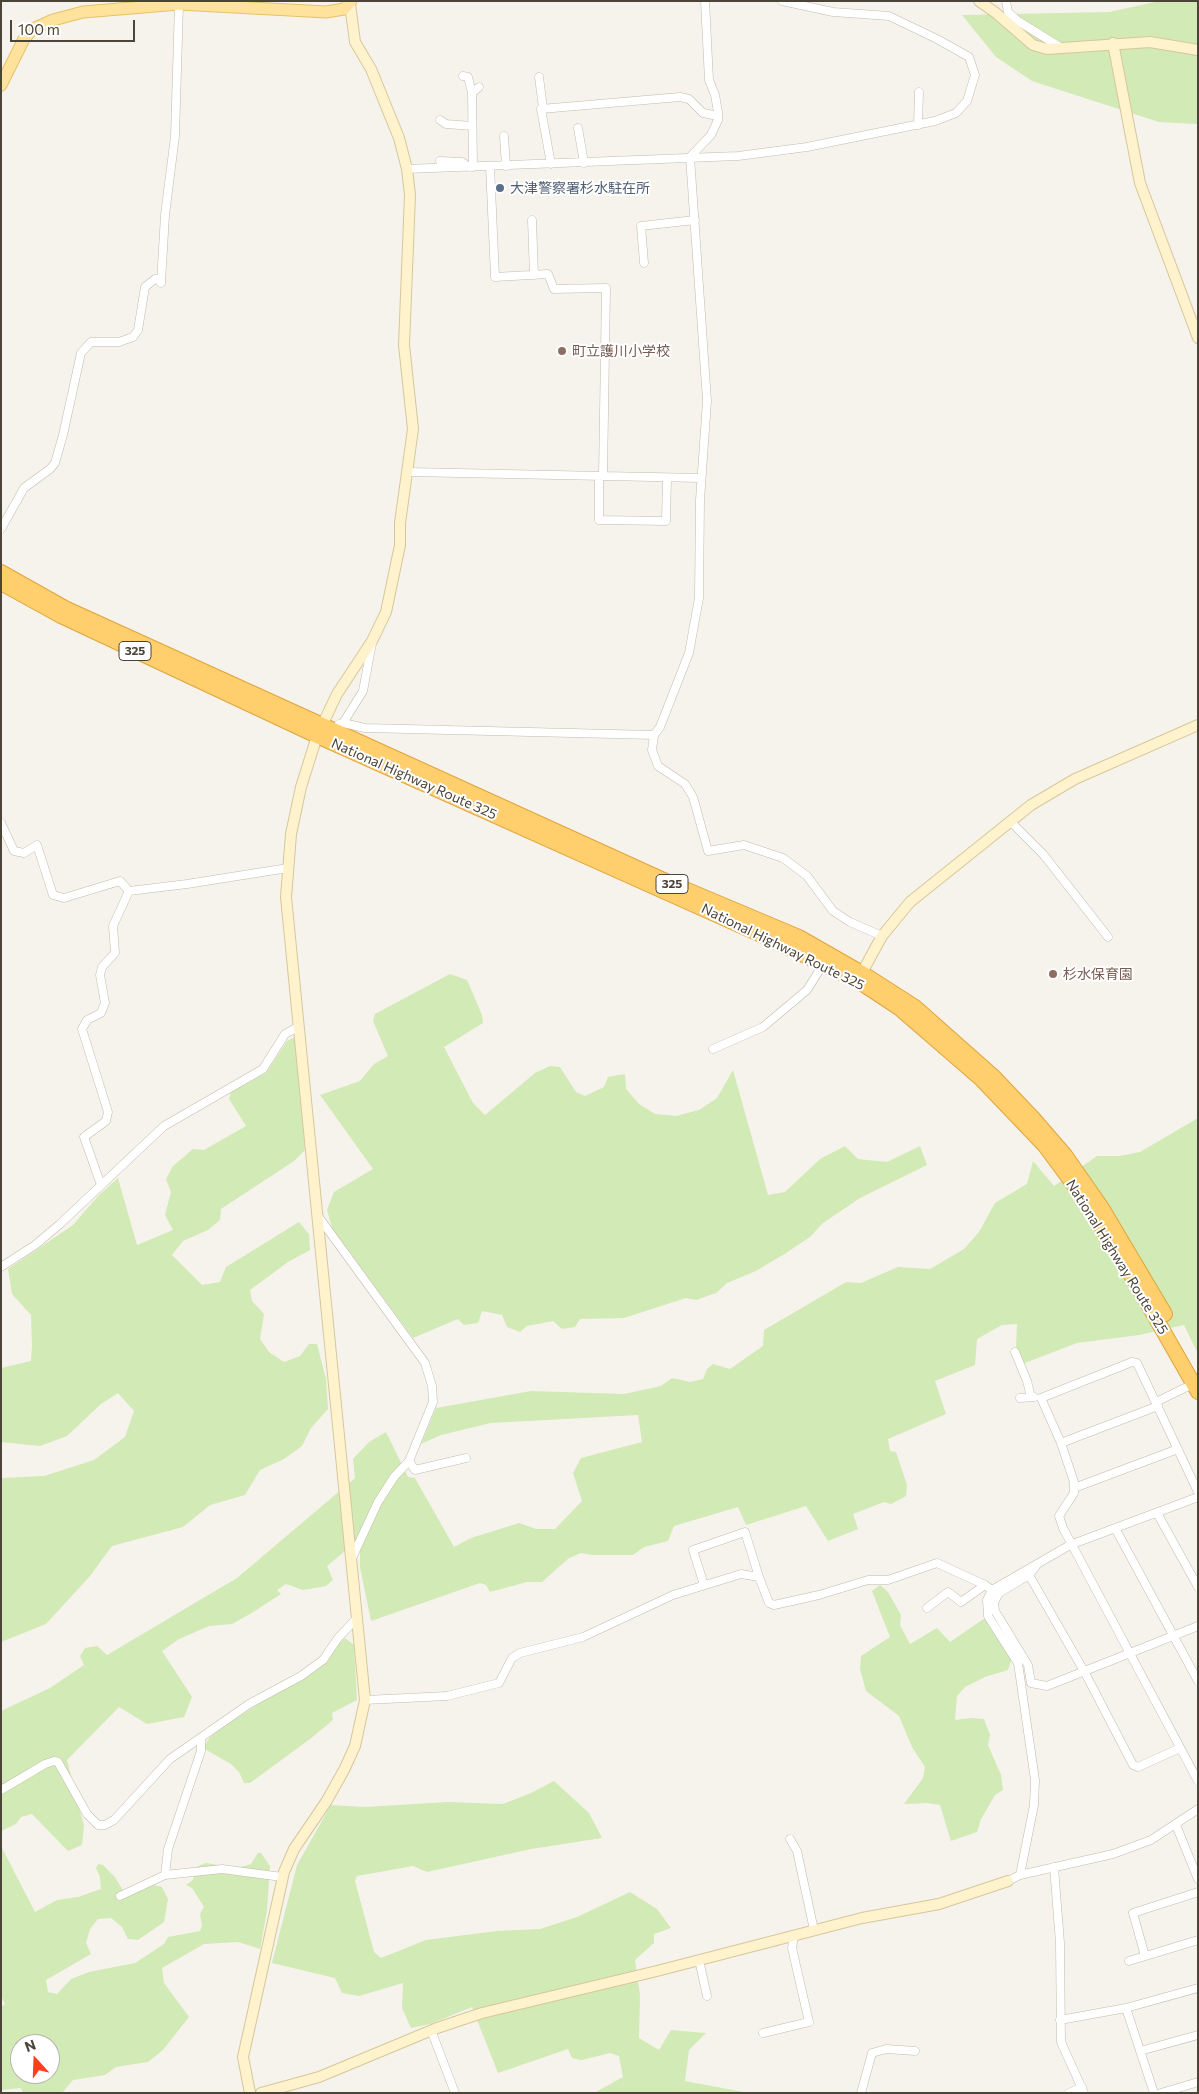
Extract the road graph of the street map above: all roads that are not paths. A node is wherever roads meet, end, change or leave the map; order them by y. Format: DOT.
graph roads {
  1 [pos="704,1"];
  2 [pos="782,1"];
  3 [pos="979,1"];
  4 [pos="1006,1"];
  5 [pos="350,2"];
  6 [pos="179,4"];
  7 [pos="1113,43"];
  8 [pos="1060,47"];
  9 [pos="1198,50"];
  10 [pos="463,76"];
  11 [pos="539,77"];
  12 [pos="1,85"];
  13 [pos="479,87"];
  14 [pos="919,92"];
  15 [pos="472,93"];
  16 [pos="543,108"];
  17 [pos="718,116"];
  18 [pos="440,120"];
  19 [pos="918,125"];
  20 [pos="472,126"];
  21 [pos="578,128"];
  22 [pos="504,136"];
  23 [pos="690,157"];
  24 [pos="440,161"];
  25 [pos="584,163"];
  26 [pos="551,164"];
  27 [pos="490,166"];
  28 [pos="506,166"];
  29 [pos="471,167"];
  30 [pos="407,169"];
  31 [pos="532,220"];
  32 [pos="695,220"];
  33 [pos="644,263"];
  34 [pos="534,275"];
  35 [pos="1198,338"];
  36 [pos="409,472"];
  37 [pos="601,476"];
  38 [pos="667,478"];
  39 [pos="701,478"];
  40 [pos="1,529"];
  41 [pos="1,572"];
  42 [pos="1,584"];
  43 [pos="372,641"];
  44 [pos="332,724"];
  45 [pos="1198,725"];
  46 [pos="654,735"];
  47 [pos="317,736"];
  48 [pos="1010,821"];
  49 [pos="1,823"];
  50 [pos="288,868"];
  51 [pos="128,891"];
  52 [pos="882,936"];
  53 [pos="1108,937"];
  54 [pos="822,966"];
  55 [pos="860,977"];
  56 [pos="298,1026"];
  57 [pos="713,1049"];
  58 [pos="101,1185"];
  59 [pos="318,1216"];
  60 [pos="1,1267"];
  61 [pos="1014,1352"];
  62 [pos="1197,1383"];
  63 [pos="1031,1397"];
  64 [pos="1020,1398"];
  65 [pos="1041,1398"];
  66 [pos="1157,1404"];
  67 [pos="1061,1443"];
  68 [pos="1178,1449"];
  69 [pos="466,1458"];
  70 [pos="409,1461"];
  71 [pos="1074,1488"];
  72 [pos="1198,1492"];
  73 [pos="1198,1497"];
  74 [pos="1157,1512"];
  75 [pos="1115,1528"];
  76 [pos="1070,1545"];
  77 [pos="350,1561"];
  78 [pos="1038,1563"];
  79 [pos="1029,1575"];
  80 [pos="759,1577"];
  81 [pos="704,1585"];
  82 [pos="985,1585"];
  83 [pos="1198,1587"];
  84 [pos="992,1590"];
  85 [pos="927,1608"];
  86 [pos="356,1619"];
  87 [pos="1198,1626"];
  88 [pos="1173,1636"];
  89 [pos="1130,1653"];
  90 [pos="1084,1672"];
  91 [pos="1198,1681"];
  92 [pos="365,1700"];
  93 [pos="201,1738"];
  94 [pos="1180,1748"];
  95 [pos="1198,1781"];
  96 [pos="1,1790"];
  97 [pos="1198,1808"];
  98 [pos="1176,1825"];
  99 [pos="790,1839"];
  100 [pos="1054,1867"];
  101 [pos="1020,1874"];
  102 [pos="165,1875"];
  103 [pos="282,1877"];
  104 [pos="1198,1879"];
  105 [pos="1008,1881"];
  106 [pos="1198,1892"];
  107 [pos="120,1896"];
  108 [pos="814,1930"];
  109 [pos="794,1936"];
  110 [pos="1198,1940"];
  111 [pos="1145,1956"];
  112 [pos="699,1960"];
  113 [pos="1129,1961"];
  114 [pos="1198,1988"];
  115 [pos="708,1996"];
  116 [pos="1126,2008"];
  117 [pos="1060,2020"];
  118 [pos="431,2030"];
  119 [pos="763,2033"];
  120 [pos="1198,2035"];
  121 [pos="915,2051"];
  122 [pos="1140,2051"];
  123 [pos="1198,2082"];
  124 [pos="1083,2090"];
  125 [pos="250,2093"];
  126 [pos="261,2093"];
  127 [pos="455,2093"];
  128 [pos="861,2093"];
  129 [pos="1069,2093"];
  130 [pos="1154,2093"];
  131 [pos="1161,2093"];
  1 -- 17 [label="street"];
  2 -- 19 [label="street"];
  3 -- 8 [label="street"];
  4 -- 8 [label="street"];
  5 -- 6 [label="main road"];
  5 -- 30 [label="street"];
  6 -- 12 [label="main road"];
  6 -- 40 [label="street"];
  7 -- 8 [label="street"];
  7 -- 9 [label="street"];
  7 -- 35 [label="street"];
  10 -- 15 [label="street"];
  11 -- 16 [label="street"];
  13 -- 15 [label="street"];
  14 -- 19 [label="street"];
  15 -- 20 [label="street"];
  16 -- 17 [label="street"];
  16 -- 26 [label="street"];
  17 -- 23 [label="street"];
  18 -- 20 [label="street"];
  19 -- 23 [label="street"];
  20 -- 29 [label="street"];
  21 -- 25 [label="street"];
  22 -- 28 [label="street"];
  23 -- 25 [label="street"];
  23 -- 32 [label="street"];
  24 -- 29 [label="street"];
  25 -- 26 [label="street"];
  26 -- 28 [label="street"];
  27 -- 28 [label="street"];
  27 -- 29 [label="street"];
  27 -- 34 [label="street"];
  29 -- 30 [label="street"];
  30 -- 36 [label="street"];
  31 -- 34 [label="street"];
  32 -- 33 [label="street"];
  32 -- 39 [label="street"];
  34 -- 37 [label="street"];
  36 -- 37 [label="street"];
  36 -- 43 [label="street"];
  37 -- 38 [label="street"];
  37 -- 38 [label="street"];
  38 -- 39 [label="street"];
  39 -- 46 [label="street"];
  41 -- 44 [label="highway, National Highway Route 325 / 325"];
  42 -- 47 [label="highway, National Highway Route 325 / 325"];
  43 -- 44 [label="street"];
  43 -- 44 [label="street"];
  44 -- 46 [label="street"];
  44 -- 47 [label="street"];
  44 -- 55 [label="highway, National Highway Route 325 / 325"];
  45 -- 48 [label="street"];
  46 -- 52 [label="street"];
  47 -- 50 [label="street"];
  47 -- 54 [label="highway, National Highway Route 325 / 325"];
  48 -- 52 [label="street"];
  48 -- 53 [label="street"];
  49 -- 51 [label="street"];
  50 -- 51 [label="street"];
  50 -- 56 [label="street"];
  51 -- 58 [label="street"];
  52 -- 55 [label="street"];
  54 -- 55 [label="highway, National Highway Route 325 / 325"];
  54 -- 57 [label="street"];
  55 -- 62 [label="highway, National Highway Route 325 / 325"];
  56 -- 58 [label="street"];
  56 -- 59 [label="street"];
  58 -- 60 [label="street"];
  59 -- 70 [label="street"];
  59 -- 77 [label="street"];
  61 -- 63 [label="street"];
  62 -- 66 [label="street"];
  63 -- 64 [label="street"];
  63 -- 65 [label="street"];
  65 -- 66 [label="street"];
  65 -- 67 [label="street"];
  66 -- 67 [label="street"];
  66 -- 68 [label="street"];
  67 -- 71 [label="street"];
  68 -- 71 [label="street"];
  68 -- 72 [label="street"];
  69 -- 70 [label="street"];
  70 -- 77 [label="street"];
  71 -- 76 [label="street"];
  73 -- 74 [label="street"];
  74 -- 75 [label="street"];
  74 -- 83 [label="street"];
  75 -- 76 [label="street"];
  75 -- 88 [label="street"];
  76 -- 78 [label="street"];
  76 -- 89 [label="street"];
  77 -- 86 [label="street"];
  78 -- 79 [label="street"];
  78 -- 84 [label="street"];
  79 -- 90 [label="street"];
  79 -- 90 [label="street"];
  80 -- 81 [label="street"];
  80 -- 81 [label="street"];
  80 -- 82 [label="street"];
  81 -- 92 [label="street"];
  82 -- 84 [label="street"];
  82 -- 85 [label="street"];
  84 -- 101 [label="street"];
  86 -- 92 [label="street"];
  86 -- 93 [label="street"];
  87 -- 88 [label="street"];
  88 -- 89 [label="street"];
  88 -- 91 [label="street"];
  89 -- 90 [label="street"];
  89 -- 94 [label="street"];
  90 -- 94 [label="street"];
  92 -- 103 [label="street"];
  93 -- 96 [label="street"];
  93 -- 102 [label="street"];
  94 -- 95 [label="street"];
  97 -- 98 [label="street"];
  98 -- 100 [label="street"];
  98 -- 104 [label="street"];
  99 -- 108 [label="street"];
  100 -- 101 [label="street"];
  100 -- 117 [label="street"];
  101 -- 105 [label="street"];
  102 -- 103 [label="street"];
  102 -- 107 [label="street"];
  103 -- 125 [label="street"];
  105 -- 108 [label="street"];
  106 -- 111 [label="street"];
  108 -- 109 [label="street"];
  109 -- 112 [label="street"];
  109 -- 119 [label="street"];
  110 -- 111 [label="street"];
  111 -- 113 [label="street"];
  112 -- 115 [label="street"];
  112 -- 118 [label="street"];
  114 -- 116 [label="street"];
  116 -- 117 [label="street"];
  116 -- 122 [label="street"];
  117 -- 124 [label="street"];
  118 -- 126 [label="street"];
  118 -- 127 [label="street"];
  120 -- 122 [label="street"];
  121 -- 128 [label="street"];
  122 -- 130 [label="street"];
  123 -- 131 [label="street"];
  124 -- 129 [label="street"];
}
